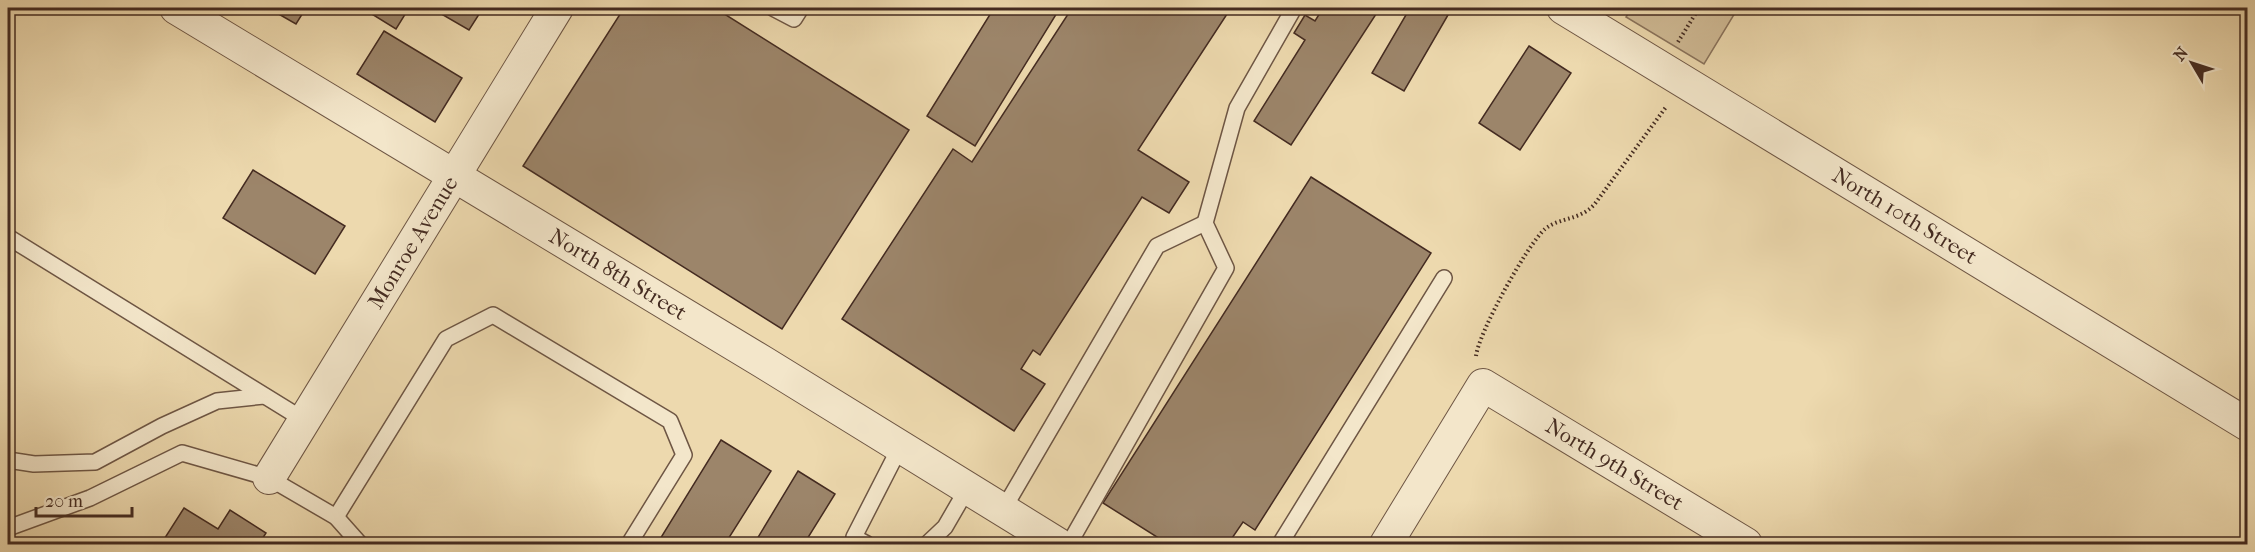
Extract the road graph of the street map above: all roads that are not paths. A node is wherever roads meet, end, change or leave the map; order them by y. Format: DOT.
graph roads {
  1 [pos="176,8"];
  2 [pos="556,8"];
  3 [pos="773,8"];
  4 [pos="801,8"];
  5 [pos="1294,8"];
  6 [pos="1563,8"];
  7 [pos="453,176"];
  8 [pos="1205,223"];
  9 [pos="8,237"];
  10 [pos="1444,278"];
  11 [pos="264,396"];
  12 [pos="304,420"];
  13 [pos="2247,425"];
  14 [pos="900,447"];
  15 [pos="8,460"];
  16 [pos="269,478"];
  17 [pos="967,489"];
  18 [pos="1003,510"];
  19 [pos="336,517"];
  20 [pos="8,528"];
  21 [pos="360,544"];
  22 [pos="629,544"];
  23 [pos="867,544"];
  24 [pos="927,544"];
  25 [pos="1058,544"];
  26 [pos="1069,544"];
  27 [pos="1280,544"];
  28 [pos="1386,544"];
  29 [pos="1746,544"];
  1 -- 7 [label="street, North 8th Street"];
  2 -- 7 [label="street, Monroe Avenue"];
  3 -- 4 [label="lane"];
  5 -- 8 [label="lane"];
  6 -- 13 [label="street, North 10th Street"];
  7 -- 12 [label="street, Monroe Avenue"];
  7 -- 14 [label="street, North 8th Street"];
  8 -- 18 [label="lane"];
  8 -- 26 [label="lane"];
  9 -- 11 [label="lane"];
  10 -- 27 [label="lane"];
  11 -- 12 [label="lane"];
  11 -- 15 [label="lane"];
  12 -- 16 [label="street, Monroe Avenue"];
  14 -- 17 [label="street, North 8th Street"];
  14 -- 23 [label="lane"];
  16 -- 19 [label="lane"];
  16 -- 20 [label="lane"];
  17 -- 18 [label="street, North 8th Street"];
  17 -- 24 [label="lane"];
  18 -- 25 [label="street, North 8th Street"];
  19 -- 21 [label="lane"];
  19 -- 22 [label="lane"];
  28 -- 29 [label="street, North 9th Street"];
}
